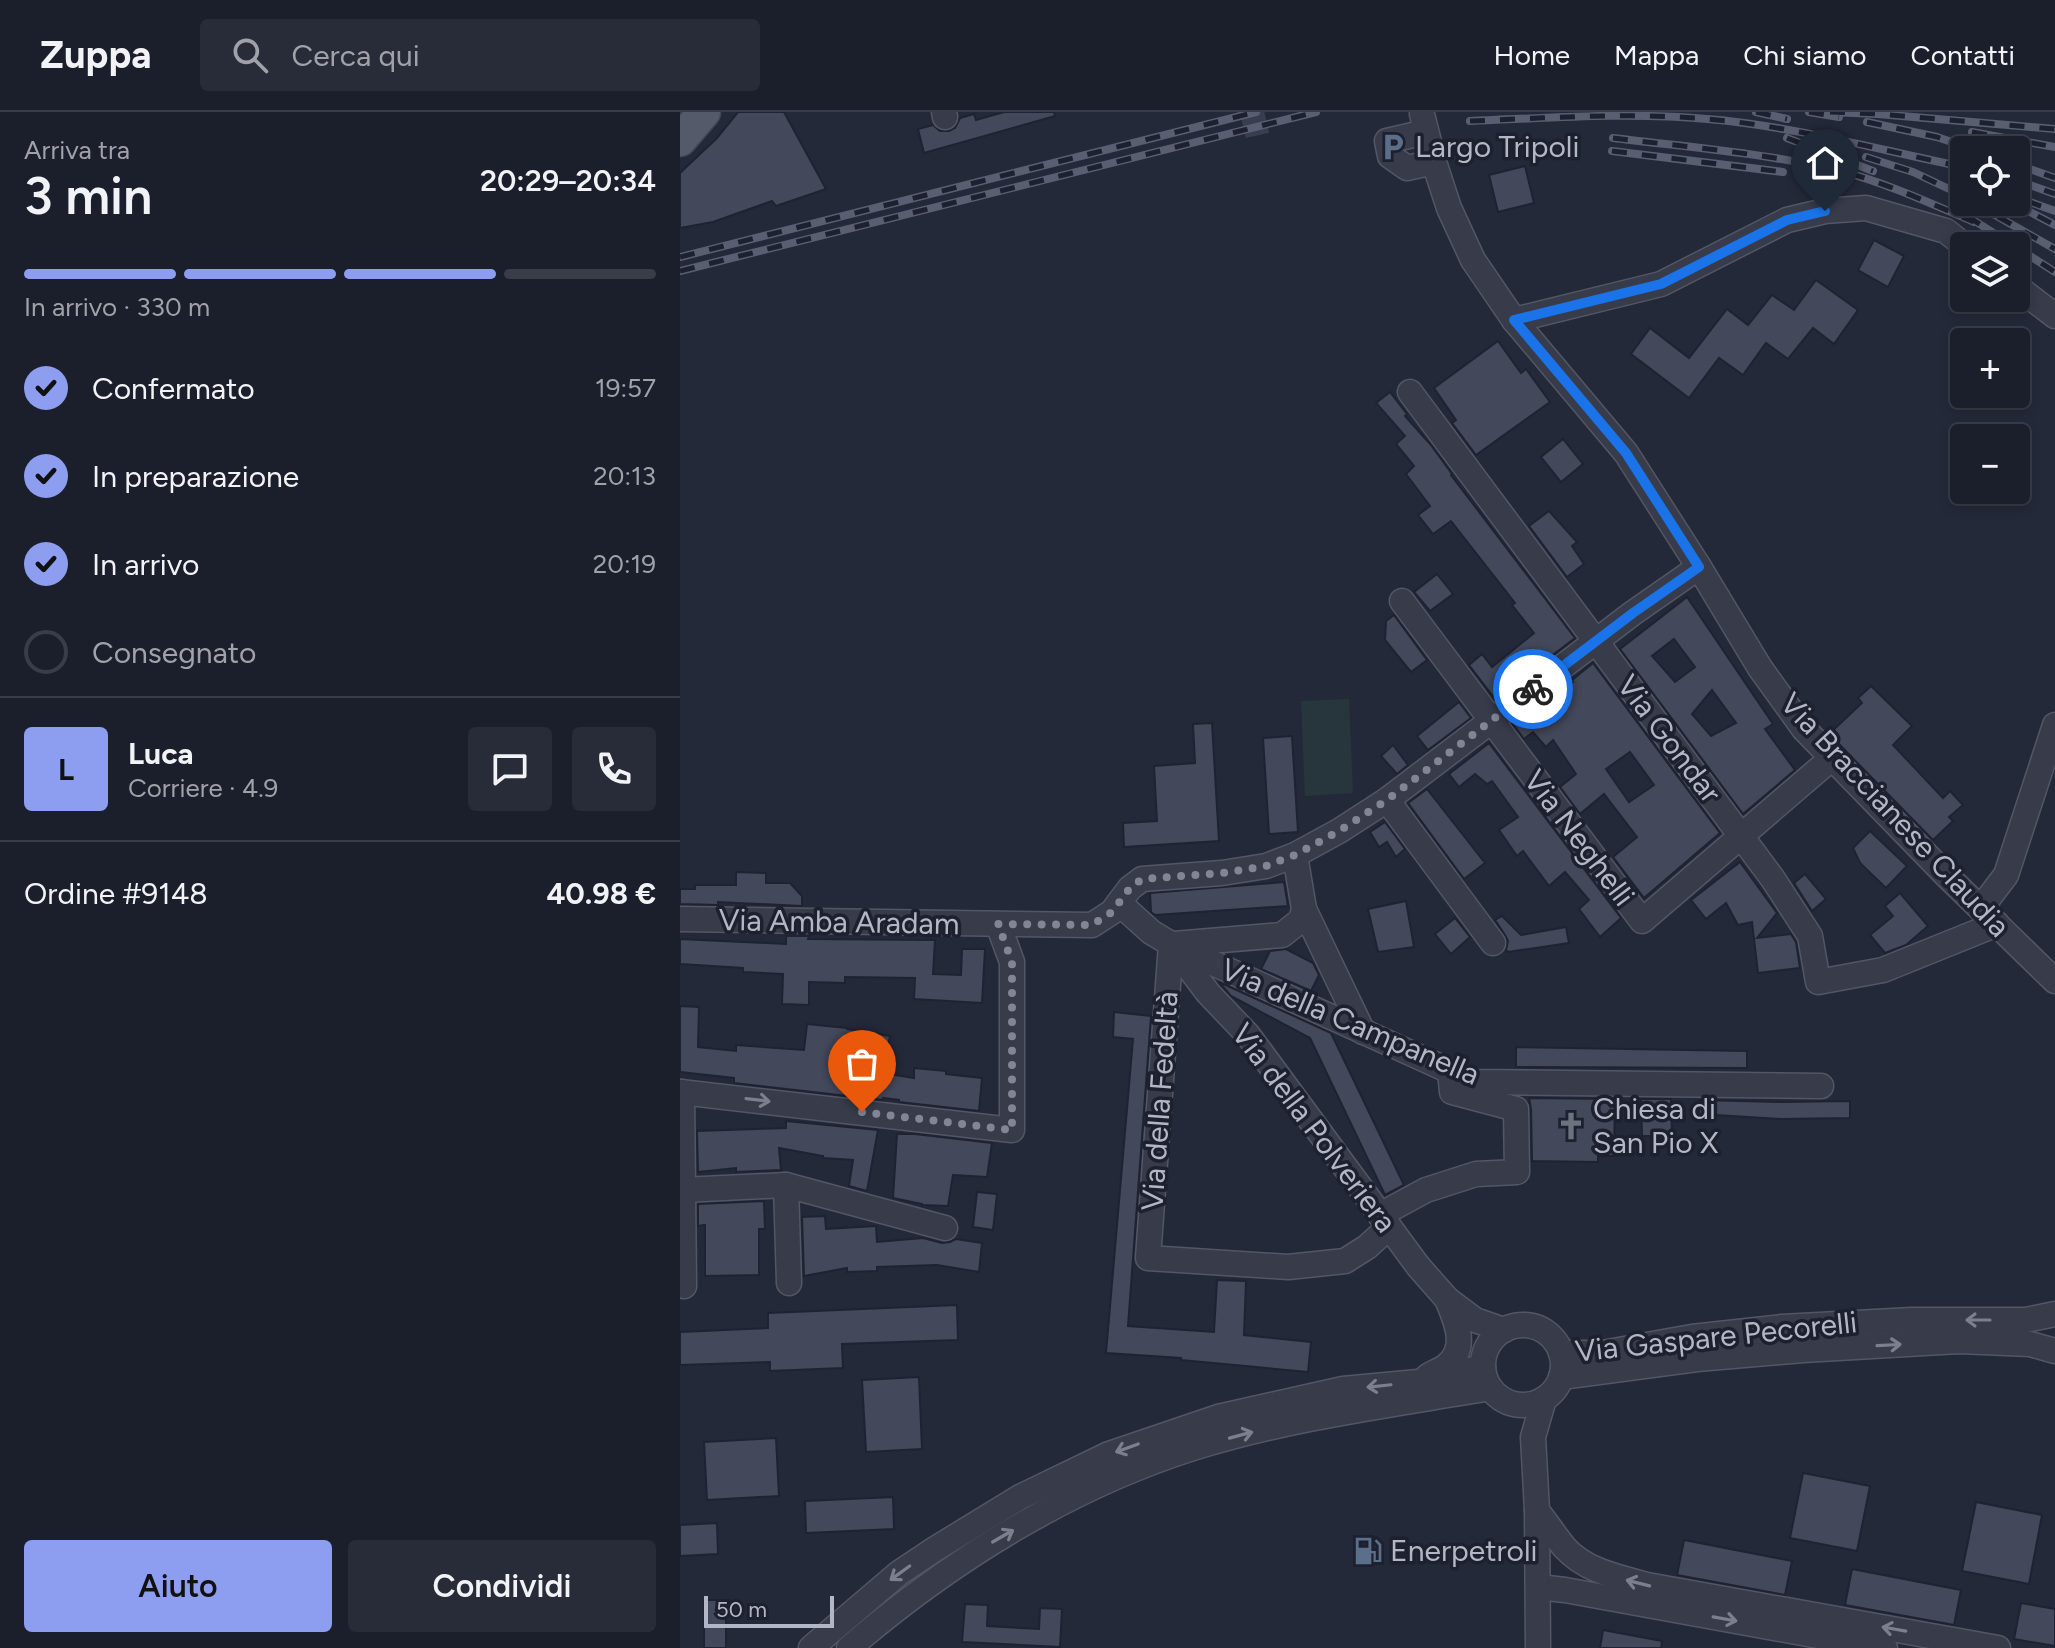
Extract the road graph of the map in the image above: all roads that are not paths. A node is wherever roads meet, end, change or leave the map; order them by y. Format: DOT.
graph roads {
  1 [pos="704,112"];
  2 [pos="1424,123"];
  3 [pos="680,140"];
  4 [pos="1434,162"];
  5 [pos="1950,234"];
  6 [pos="2030,297"];
  7 [pos="2055,316"];
  8 [pos="1514,320"];
  9 [pos="1410,392"];
  10 [pos="1699,567"];
  11 [pos="1402,601"];
  12 [pos="1596,641"];
  13 [pos="1491,721"];
  14 [pos="2055,725"];
  15 [pos="1832,758"];
  16 [pos="1387,800"];
  17 [pos="1741,836"];
  18 [pos="1295,855"];
  19 [pos="1119,903"];
  20 [pos="1304,909"];
  21 [pos="1989,916"];
  22 [pos="680,919"];
  23 [pos="998,924"];
  24 [pos="1493,943"];
  25 [pos="1171,944"];
  26 [pos="2055,981"];
  27 [pos="1363,1032"];
  28 [pos="1450,1071"];
  29 [pos="1821,1086"];
  30 [pos="681,1092"];
  31 [pos="786,1185"];
  32 [pos="683,1190"];
  33 [pos="1384,1221"];
  34 [pos="945,1228"];
  35 [pos="789,1283"];
  36 [pos="684,1286"];
  37 [pos="1447,1299"];
  38 [pos="2055,1314"];
  39 [pos="2055,1322"];
  40 [pos="2055,1343"];
  41 [pos="2055,1351"];
  42 [pos="1491,1358"];
  43 [pos="1561,1365"];
  44 [pos="1418,1382"];
  45 [pos="1544,1399"];
  46 [pos="1512,1403"];
  47 [pos="1533,1437"];
  48 [pos="1537,1511"];
  49 [pos="1573,1555"];
  50 [pos="1538,1576"];
  51 [pos="1565,1590"];
  52 [pos="811,1648"];
  53 [pos="849,1648"];
  54 [pos="1538,1648"];
  55 [pos="1885,1648"];
  56 [pos="1998,1648"];
  1 -- 3 [label="main road"];
  2 -- 4 [label="street, Via Braccianese Claudia"];
  2 -- 4 [label="street"];
  4 -- 8 [label="street, Via Braccianese Claudia"];
  5 -- 8 [label="street"];
  6 -- 7 [label="street"];
  8 -- 10 [label="street, Via Braccianese Claudia"];
  9 -- 12 [label="street, Via Gondar"];
  10 -- 12 [label="street, Via Amba Aradam"];
  10 -- 15 [label="street, Via Braccianese Claudia"];
  11 -- 13 [label="street, Via Neghelli"];
  12 -- 13 [label="street, Via Amba Aradam"];
  12 -- 17 [label="street, Via Gondar"];
  13 -- 16 [label="street, Via Amba Aradam"];
  13 -- 17 [label="street, Via Neghelli"];
  14 -- 21 [label="street"];
  15 -- 17 [label="street"];
  15 -- 21 [label="street, Via Braccianese Claudia"];
  16 -- 18 [label="street, Via Amba Aradam"];
  16 -- 24 [label="street"];
  17 -- 21 [label="street, Via Gondar"];
  18 -- 19 [label="street, Via Amba Aradam"];
  18 -- 20 [label="street"];
  19 -- 23 [label="street, Via Amba Aradam"];
  19 -- 25 [label="street, Via della Polveriera"];
  20 -- 25 [label="street"];
  20 -- 27 [label="street"];
  21 -- 26 [label="street, Via Braccianese Claudia"];
  22 -- 23 [label="street, Via Amba Aradam"];
  30 -- 23 [label="street, one-way"];
  25 -- 27 [label="street, Via della Campanella"];
  25 -- 33 [label="street, Via della Polveriera"];
  25 -- 33 [label="street, Via della Fedeltà"];
  27 -- 28 [label="street, Via della Campanella"];
  28 -- 29 [label="street, Via della Campanella"];
  28 -- 33 [label="street"];
  30 -- 32 [label="street"];
  31 -- 32 [label="street"];
  31 -- 34 [label="street"];
  31 -- 35 [label="street"];
  32 -- 36 [label="street"];
  33 -- 37 [label="street, Via della Polveriera"];
  37 -- 42 [label="street, Via della Polveriera"];
  37 -- 44 [label="street"];
  38 -- 43 [label="street, Via Gaspare Pecorelli, one-way"];
  39 -- 40 [label="street"];
  43 -- 41 [label="street, Via Gaspare Pecorelli, one-way"];
  42 -- 43 [label="street, Via Gaspare Pecorelli"];
  42 -- 44 [label="street, Via Gaspare Pecorelli"];
  42 -- 46 [label="street"];
  53 -- 42 [label="street, Via Gaspare Pecorelli, one-way"];
  43 -- 45 [label="street, Via Gaspare Pecorelli"];
  44 -- 52 [label="street, Via Gaspare Pecorelli, one-way"];
  45 -- 46 [label="street, Via Gaspare Pecorelli"];
  45 -- 47 [label="street"];
  46 -- 47 [label="street"];
  47 -- 48 [label="street"];
  48 -- 49 [label="street"];
  48 -- 50 [label="street"];
  49 -- 50 [label="street"];
  49 -- 51 [label="street"];
  56 -- 49 [label="street, one-way"];
  50 -- 51 [label="street"];
  50 -- 54 [label="street"];
  51 -- 55 [label="street, one-way"];
}
